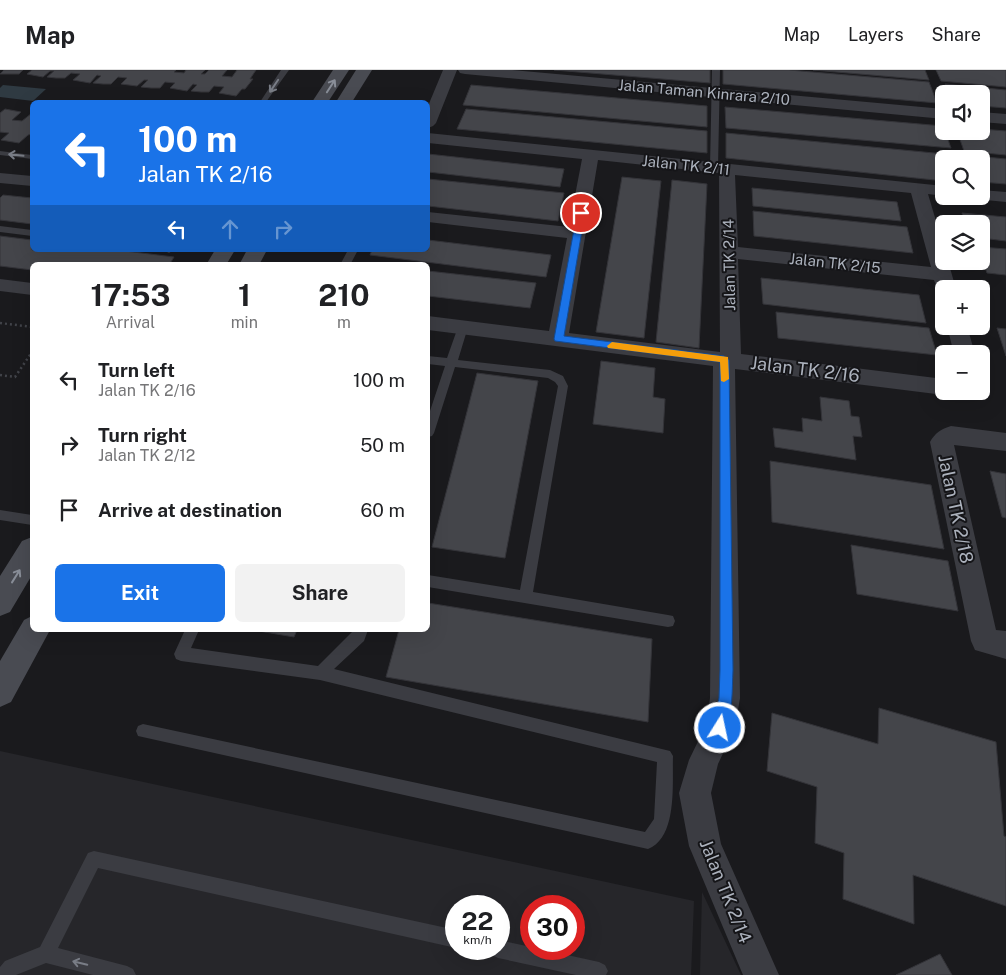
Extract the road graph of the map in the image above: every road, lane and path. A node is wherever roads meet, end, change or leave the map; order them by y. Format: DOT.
graph roads {
  1 [pos="285,70"];
  2 [pos="341,70"];
  3 [pos="364,70"];
  4 [pos="450,70"];
  5 [pos="465,70"];
  6 [pos="716,70"];
  7 [pos="715,93"];
  8 [pos="264,100"];
  9 [pos="321,100"];
  10 [pos="345,100"];
  11 [pos="935,113"];
  12 [pos="430,118"];
  13 [pos="990,118"];
  14 [pos="1006,119"];
  15 [pos="430,138"];
  16 [pos="0,154"];
  17 [pos="591,155"];
  18 [pos="30,157"];
  19 [pos="720,168"];
  20 [pos="0,178"];
  21 [pos="30,181"];
  22 [pos="918,188"];
  23 [pos="935,190"];
  24 [pos="990,195"];
  25 [pos="1006,197"];
  26 [pos="430,217"];
  27 [pos="0,230"];
  28 [pos="578,233"];
  29 [pos="30,234"];
  30 [pos="728,252"];
  31 [pos="943,280"];
  32 [pos="935,281"];
  33 [pos="0,285"];
  34 [pos="30,289"];
  35 [pos="0,323"];
  36 [pos="430,323"];
  37 [pos="30,327"];
  38 [pos="463,327"];
  39 [pos="558,339"];
  40 [pos="30,355"];
  41 [pos="430,360"];
  42 [pos="728,360"];
  43 [pos="452,363"];
  44 [pos="0,375"];
  45 [pos="935,386"];
  46 [pos="430,427"];
  47 [pos="1006,442"];
  48 [pos="0,515"];
  49 [pos="30,520"];
  50 [pos="30,553"];
  51 [pos="430,581"];
  52 [pos="526,596"];
  53 [pos="0,602"];
  54 [pos="30,616"];
  55 [pos="668,621"];
  56 [pos="34,632"];
  57 [pos="191,632"];
  58 [pos="360,632"];
  59 [pos="996,643"];
  60 [pos="0,660"];
  61 [pos="320,673"];
  62 [pos="0,691"];
  63 [pos="143,731"];
  64 [pos="445,938"];
  65 [pos="510,952"];
  66 [pos="46,954"];
  67 [pos="599,971"];
  68 [pos="5,975"];
  69 [pos="127,975"];
  70 [pos="761,975"];
  1 -- 8 [label="lane, one-way"];
  9 -- 2 [label="main road, one-way"];
  3 -- 10 [label="main road"];
  4 -- 12 [label="street"];
  5 -- 7 [label="street, Jalan Taman Kinrara 2/10"];
  6 -- 7 [label="lane"];
  7 -- 11 [label="street, Jalan Taman Kinrara 2/10"];
  7 -- 19 [label="lane"];
  13 -- 14 [label="street"];
  15 -- 17 [label="street, Jalan TK 2/11"];
  18 -- 16 [label="lane, one-way"];
  17 -- 19 [label="street, Jalan TK 2/11"];
  17 -- 28 [label="street"];
  19 -- 22 [label="street, Jalan TK 2/11"];
  19 -- 30 [label="street, Jalan TK 2/14"];
  20 -- 21 [label="street"];
  22 -- 23 [label="street, Jalan TK 2/11"];
  22 -- 31 [label="street"];
  24 -- 25 [label="street"];
  26 -- 28 [label="street"];
  27 -- 29 [label="lane"];
  28 -- 39 [label="street"];
  30 -- 32 [label="street, Jalan TK 2/15"];
  30 -- 42 [label="street, Jalan TK 2/14"];
  33 -- 34 [label="street"];
  35 -- 37 [label="path"];
  36 -- 38 [label="street, Jalan TK 2/16"];
  38 -- 39 [label="street, Jalan TK 2/16"];
  38 -- 43 [label="lane"];
  39 -- 42 [label="street, Jalan TK 2/16"];
  40 -- 44 [label="path"];
  41 -- 43 [label="lane"];
  42 -- 45 [label="street, Jalan TK 2/16"];
  42 -- 70 [label="street, Jalan TK 2/14"];
  43 -- 46 [label="lane"];
  43 -- 52 [label="lane"];
  47 -- 59 [label="street, Jalan TK 2/18"];
  48 -- 49 [label="lane"];
  53 -- 50 [label="main road, one-way"];
  51 -- 52 [label="lane"];
  52 -- 55 [label="lane"];
  54 -- 60 [label="main road"];
  56 -- 62 [label="main road"];
  57 -- 61 [label="lane"];
  58 -- 61 [label="lane"];
  61 -- 63 [label="lane"];
  64 -- 66 [label="lane"];
  65 -- 67 [label="lane"];
  66 -- 68 [label="lane"];
  69 -- 66 [label="lane, one-way"];
}
